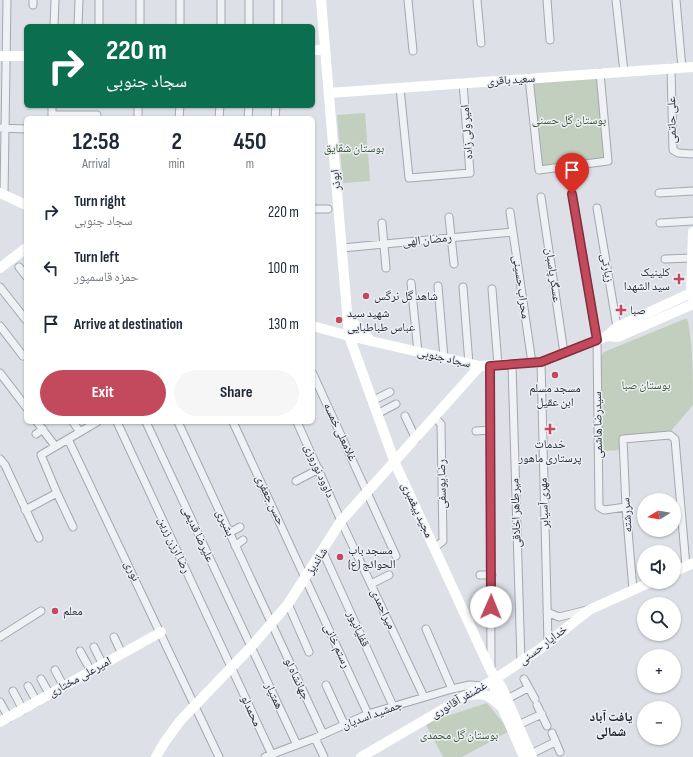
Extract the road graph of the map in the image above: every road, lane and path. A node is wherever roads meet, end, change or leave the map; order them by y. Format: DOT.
graph roads {
  1 [pos="7,0"];
  2 [pos="55,0"];
  3 [pos="79,0"];
  4 [pos="99,0"];
  5 [pos="140,0"];
  6 [pos="180,0"];
  7 [pos="221,0"];
  8 [pos="249,0"];
  9 [pos="278,0"];
  10 [pos="322,0"];
  11 [pos="408,0"];
  12 [pos="477,0"];
  13 [pos="547,0"];
  14 [pos="616,0"];
  15 [pos="676,0"];
  16 [pos="54,24"];
  17 [pos="78,24"];
  18 [pos="99,24"];
  19 [pos="140,24"];
  20 [pos="180,24"];
  21 [pos="221,24"];
  22 [pos="249,24"];
  23 [pos="278,24"];
  24 [pos="550,40"];
  25 [pos="481,43"];
  26 [pos="315,50"];
  27 [pos="325,50"];
  28 [pos="413,51"];
  29 [pos="3,56"];
  30 [pos="24,56"];
  31 [pos="693,67"];
  32 [pos="676,68"];
  33 [pos="624,72"];
  34 [pos="600,73"];
  35 [pos="529,78"];
  36 [pos="463,83"];
  37 [pos="400,88"];
  38 [pos="329,93"];
  39 [pos="3,94"];
  40 [pos="3,128"];
  41 [pos="24,129"];
  42 [pos="693,154"];
  43 [pos="693,191"];
  44 [pos="659,193"];
  45 [pos="2,194"];
  46 [pos="572,194"];
  47 [pos="542,197"];
  48 [pos="24,204"];
  49 [pos="597,208"];
  50 [pos="315,209"];
  51 [pos="328,209"];
  52 [pos="510,212"];
  53 [pos="449,217"];
  54 [pos="693,221"];
  55 [pos="382,223"];
  56 [pos="660,223"];
  57 [pos="513,232"];
  58 [pos="693,232"];
  59 [pos="451,238"];
  60 [pos="384,244"];
  61 [pos="342,248"];
  62 [pos="24,250"];
  63 [pos="691,258"];
  64 [pos="665,259"];
  65 [pos="454,264"];
  66 [pos="20,267"];
  67 [pos="0,268"];
  68 [pos="386,268"];
  69 [pos="692,270"];
  70 [pos="24,273"];
  71 [pos="412,283"];
  72 [pos="438,286"];
  73 [pos="0,287"];
  74 [pos="463,287"];
  75 [pos="492,289"];
  76 [pos="692,295"];
  77 [pos="693,304"];
  78 [pos="347,316"];
  79 [pos="24,317"];
  80 [pos="0,326"];
  81 [pos="315,327"];
  82 [pos="618,332"];
  83 [pos="349,336"];
  84 [pos="597,340"];
  85 [pos="371,341"];
  86 [pos="418,352"];
  87 [pos="564,353"];
  88 [pos="23,356"];
  89 [pos="444,358"];
  90 [pos="536,362"];
  91 [pos="470,364"];
  92 [pos="512,365"];
  93 [pos="489,366"];
  94 [pos="0,373"];
  95 [pos="315,378"];
  96 [pos="390,392"];
  97 [pos="372,401"];
  98 [pos="24,404"];
  99 [pos="396,404"];
  100 [pos="377,414"];
  101 [pos="404,416"];
  102 [pos="435,418"];
  103 [pos="39,424"];
  104 [pos="74,424"];
  105 [pos="94,424"];
  106 [pos="117,424"];
  107 [pos="147,424"];
  108 [pos="179,424"];
  109 [pos="234,424"];
  110 [pos="298,424"];
  111 [pos="43,429"];
  112 [pos="490,430"];
  113 [pos="476,431"];
  114 [pos="80,432"];
  115 [pos="36,434"];
  116 [pos="68,439"];
  117 [pos="416,439"];
  118 [pos="56,446"];
  119 [pos="0,459"];
  120 [pos="395,463"];
  121 [pos="319,469"];
  122 [pos="296,480"];
  123 [pos="367,490"];
  124 [pos="57,493"];
  125 [pos="626,508"];
  126 [pos="25,510"];
  127 [pos="341,521"];
  128 [pos="73,527"];
  129 [pos="240,527"];
  130 [pos="229,533"];
  131 [pos="39,538"];
  132 [pos="243,540"];
  133 [pos="235,546"];
  134 [pos="434,548"];
  135 [pos="323,552"];
  136 [pos="396,556"];
  137 [pos="690,565"];
  138 [pos="389,575"];
  139 [pos="480,575"];
  140 [pos="492,575"];
  141 [pos="306,578"];
  142 [pos="371,584"];
  143 [pos="637,588"];
  144 [pos="633,590"];
  145 [pos="288,604"];
  146 [pos="589,610"];
  147 [pos="41,611"];
  148 [pos="547,612"];
  149 [pos="272,623"];
  150 [pos="426,628"];
  151 [pos="161,632"];
  152 [pos="0,637"];
  153 [pos="114,637"];
  154 [pos="548,643"];
  155 [pos="94,647"];
  156 [pos="251,647"];
  157 [pos="80,651"];
  158 [pos="309,652"];
  159 [pos="122,654"];
  160 [pos="521,662"];
  161 [pos="103,665"];
  162 [pos="231,668"];
  163 [pos="55,670"];
  164 [pos="91,671"];
  165 [pos="493,675"];
  166 [pos="41,679"];
  167 [pos="524,679"];
  168 [pos="326,685"];
  169 [pos="28,686"];
  170 [pos="483,686"];
  171 [pos="64,687"];
  172 [pos="528,688"];
  173 [pos="452,689"];
  174 [pos="13,691"];
  175 [pos="50,695"];
  176 [pos="467,695"];
  177 [pos="424,697"];
  178 [pos="507,699"];
  179 [pos="0,702"];
  180 [pos="37,702"];
  181 [pos="195,704"];
  182 [pos="393,706"];
  183 [pos="23,710"];
  184 [pos="504,712"];
  185 [pos="368,714"];
  186 [pos="542,714"];
  187 [pos="4,720"];
  188 [pos="344,724"];
  189 [pos="518,725"];
  190 [pos="547,726"];
  191 [pos="552,733"];
  192 [pos="323,734"];
  193 [pos="315,738"];
  194 [pos="555,742"];
  195 [pos="297,745"];
  196 [pos="560,752"];
  197 [pos="282,754"];
  198 [pos="372,754"];
  199 [pos="215,756"];
  200 [pos="269,756"];
  201 [pos="529,756"];
  202 [pos="156,757"];
  203 [pos="324,757"];
  204 [pos="360,757"];
  1 -- 29 [label="street"];
  2 -- 16 [label="street"];
  3 -- 17 [label="street"];
  4 -- 18 [label="street"];
  5 -- 19 [label="street"];
  6 -- 20 [label="street"];
  7 -- 21 [label="street"];
  8 -- 22 [label="street"];
  9 -- 23 [label="street"];
  10 -- 27 [label="main road, ابوذر"];
  11 -- 28 [label="street"];
  12 -- 25 [label="street"];
  13 -- 24 [label="street"];
  14 -- 33 [label="street"];
  15 -- 32 [label="street"];
  26 -- 27 [label="main road"];
  27 -- 38 [label="main road, ابوذر"];
  29 -- 30 [label="main road"];
  29 -- 39 [label="street"];
  31 -- 32 [label="main road, سعید باقری"];
  32 -- 33 [label="main road, سعید باقری"];
  32 -- 42 [label="street, علی حاتمی"];
  33 -- 34 [label="main road, سعید باقری"];
  34 -- 35 [label="main road, سعید باقری"];
  34 -- 35 [label="street"];
  35 -- 36 [label="main road, سعید باقری"];
  36 -- 37 [label="main road, سعید باقری"];
  36 -- 37 [label="street, امیر ولی زاده"];
  37 -- 38 [label="main road, سعید باقری"];
  38 -- 61 [label="main road, ابوذر"];
  39 -- 40 [label="street"];
  40 -- 41 [label="street"];
  40 -- 45 [label="street"];
  43 -- 44 [label="street"];
  45 -- 48 [label="main road"];
  46 -- 84 [label="street, سیدرضا هاشمی"];
  47 -- 87 [label="street, عسگر پاسبان"];
  49 -- 82 [label="street, زیارتی"];
  50 -- 51 [label="street"];
  52 -- 57 [label="street, محراب حسینی"];
  53 -- 59 [label="street"];
  54 -- 56 [label="street"];
  55 -- 60 [label="street"];
  57 -- 59 [label="street, رمضان الهی"];
  57 -- 90 [label="street, محراب حسینی"];
  58 -- 63 [label="main road"];
  59 -- 60 [label="street, رمضان الهی"];
  59 -- 65 [label="street"];
  60 -- 61 [label="street, رمضان الهی"];
  60 -- 68 [label="street"];
  61 -- 78 [label="main road, ابوذر"];
  62 -- 67 [label="main road"];
  63 -- 64 [label="street"];
  63 -- 69 [label="main road"];
  66 -- 70 [label="street"];
  69 -- 76 [label="main road"];
  71 -- 86 [label="street"];
  72 -- 89 [label="street"];
  73 -- 79 [label="street"];
  74 -- 91 [label="street"];
  75 -- 93 [label="street"];
  76 -- 82 [label="main road"];
  77 -- 82 [label="main road"];
  78 -- 83 [label="main road, ابوذر"];
  78 -- 85 [label="main road"];
  80 -- 88 [label="street"];
  81 -- 83 [label="main road, سجاد جنوبی"];
  82 -- 84 [label="main road, سجاد جنوبی"];
  83 -- 85 [label="main road, سجاد جنوبی"];
  83 -- 97 [label="main road, مجید پیغمبری"];
  84 -- 87 [label="main road, سجاد جنوبی"];
  84 -- 125 [label="street, سیدرضا هاشمی"];
  85 -- 86 [label="main road, سجاد جنوبی"];
  86 -- 89 [label="main road, سجاد جنوبی"];
  87 -- 90 [label="main road, سجاد جنوبی"];
  89 -- 91 [label="main road, سجاد جنوبی"];
  90 -- 92 [label="main road, سجاد جنوبی"];
  90 -- 148 [label="street, مهری آسیابر"];
  91 -- 93 [label="main road, سجاد جنوبی"];
  92 -- 93 [label="main road, سجاد جنوبی"];
  92 -- 160 [label="street, میرطاهر اخلاقی"];
  93 -- 102 [label="main road, شاندیز"];
  93 -- 112 [label="street"];
  94 -- 98 [label="street"];
  95 -- 123 [label="street, غلامعلی خمسه"];
  96 -- 97 [label="street"];
  97 -- 100 [label="main road, مجید پیغمبری"];
  99 -- 100 [label="street"];
  100 -- 120 [label="main road, مجید پیغمبری"];
  101 -- 117 [label="street"];
  102 -- 117 [label="main road, شاندیز"];
  102 -- 134 [label="street, رضا یوسفی"];
  103 -- 111 [label="street"];
  104 -- 114 [label="street"];
  105 -- 114 [label="street"];
  106 -- 162 [label="street, رضا ارزن زرین"];
  107 -- 156 [label="street, علیرضا قدیمی"];
  108 -- 130 [label="street, بشیری"];
  109 -- 141 [label="street, حسن جعفری"];
  110 -- 121 [label="street, داوود نوروزی"];
  111 -- 115 [label="street"];
  111 -- 118 [label="street"];
  112 -- 113 [label="street"];
  112 -- 140 [label="street"];
  114 -- 116 [label="street"];
  116 -- 118 [label="street"];
  116 -- 151 [label="street, نوری"];
  117 -- 120 [label="main road, شاندیز"];
  118 -- 124 [label="street"];
  119 -- 126 [label="street"];
  120 -- 123 [label="main road, شاندیز"];
  120 -- 134 [label="main road, مجید پیغمبری"];
  121 -- 122 [label="street"];
  121 -- 127 [label="street, داوود نوروزی"];
  123 -- 127 [label="main road, شاندیز"];
  123 -- 136 [label="street, غلامعلی خمسه"];
  124 -- 126 [label="street"];
  124 -- 128 [label="street"];
  125 -- 137 [label="street, سررشته"];
  125 -- 144 [label="street, سررشته"];
  126 -- 131 [label="street"];
  127 -- 135 [label="main road, شاندیز"];
  127 -- 142 [label="street, میراحمدی"];
  129 -- 130 [label="street"];
  130 -- 133 [label="street, بشیری"];
  132 -- 133 [label="street"];
  133 -- 149 [label="street, بشیری"];
  134 -- 165 [label="main road, مجید پیغمبری"];
  135 -- 141 [label="main road, شاندیز"];
  135 -- 182 [label="street, قفلیانپور"];
  138 -- 142 [label="street"];
  139 -- 140 [label="street"];
  140 -- 165 [label="street"];
  141 -- 145 [label="main road, شاندیز"];
  141 -- 185 [label="street, رستم خانی"];
  142 -- 177 [label="street, میراحمدی"];
  143 -- 144 [label="main road, خدایار حسنی"];
  144 -- 146 [label="main road, خدایار حسنی"];
  145 -- 149 [label="main road, شاندیز"];
  145 -- 158 [label="street"];
  146 -- 148 [label="street, خدایار حسنی"];
  146 -- 154 [label="main road, خدایار حسنی"];
  147 -- 152 [label="street"];
  148 -- 154 [label="street, مهری آسیابر"];
  149 -- 156 [label="main road, شاندیز"];
  149 -- 192 [label="street, جهانشاه لو"];
  150 -- 173 [label="street"];
  151 -- 159 [label="main road, امیرعلی مختاری"];
  151 -- 181 [label="street, نوری"];
  153 -- 159 [label="street"];
  154 -- 160 [label="main road, خدایار حسنی"];
  155 -- 161 [label="street"];
  156 -- 162 [label="main road, شاندیز"];
  156 -- 195 [label="street, همتیار"];
  157 -- 164 [label="street"];
  159 -- 161 [label="main road, امیرعلی مختاری"];
  160 -- 165 [label="main road, خدایار حسنی"];
  161 -- 164 [label="main road, امیرعلی مختاری"];
  162 -- 181 [label="main road, شاندیز"];
  162 -- 200 [label="street, محمدلو"];
  163 -- 171 [label="street"];
  164 -- 171 [label="main road, امیرعلی مختاری"];
  165 -- 170 [label="main road, غضنفر آقانوری"];
  165 -- 178 [label="main road, مجید پیغمبری"];
  165 -- 184 [label="main road, مجید پیغمبری"];
  166 -- 175 [label="street"];
  167 -- 172 [label="street"];
  168 -- 188 [label="street"];
  169 -- 180 [label="street"];
  170 -- 173 [label="street, جمشید اسدیان"];
  170 -- 176 [label="main road, غضنفر آقانوری"];
  171 -- 175 [label="main road, امیرعلی مختاری"];
  172 -- 178 [label="street"];
  172 -- 186 [label="street"];
  173 -- 177 [label="street, جمشید اسدیان"];
  174 -- 183 [label="street"];
  175 -- 180 [label="main road, امیرعلی مختاری"];
  176 -- 184 [label="main road"];
  176 -- 198 [label="main road, غضنفر آقانوری"];
  177 -- 182 [label="street, جمشید اسدیان"];
  178 -- 189 [label="main road, مجید پیغمبری"];
  179 -- 187 [label="street"];
  180 -- 183 [label="main road, امیرعلی مختاری"];
  181 -- 199 [label="street, نوری"];
  181 -- 202 [label="main road, شاندیز"];
  182 -- 185 [label="street, جمشید اسدیان"];
  183 -- 187 [label="main road, امیرعلی مختاری"];
  184 -- 201 [label="main road, مجید پیغمبری"];
  185 -- 188 [label="street, جمشید اسدیان"];
  186 -- 189 [label="street"];
  186 -- 190 [label="street"];
  188 -- 192 [label="street, جمشید اسدیان"];
  189 -- 201 [label="main road, مجید پیغمبری"];
  191 -- 194 [label="street"];
  192 -- 193 [label="street, جمشید اسدیان"];
  193 -- 195 [label="street, جمشید اسدیان"];
  193 -- 203 [label="street"];
  194 -- 196 [label="street"];
  194 -- 201 [label="street"];
  195 -- 197 [label="street, جمشید اسدیان"];
  197 -- 200 [label="street, جمشید اسدیان"];
  198 -- 204 [label="main road, غضنفر آقانوری"];
}
